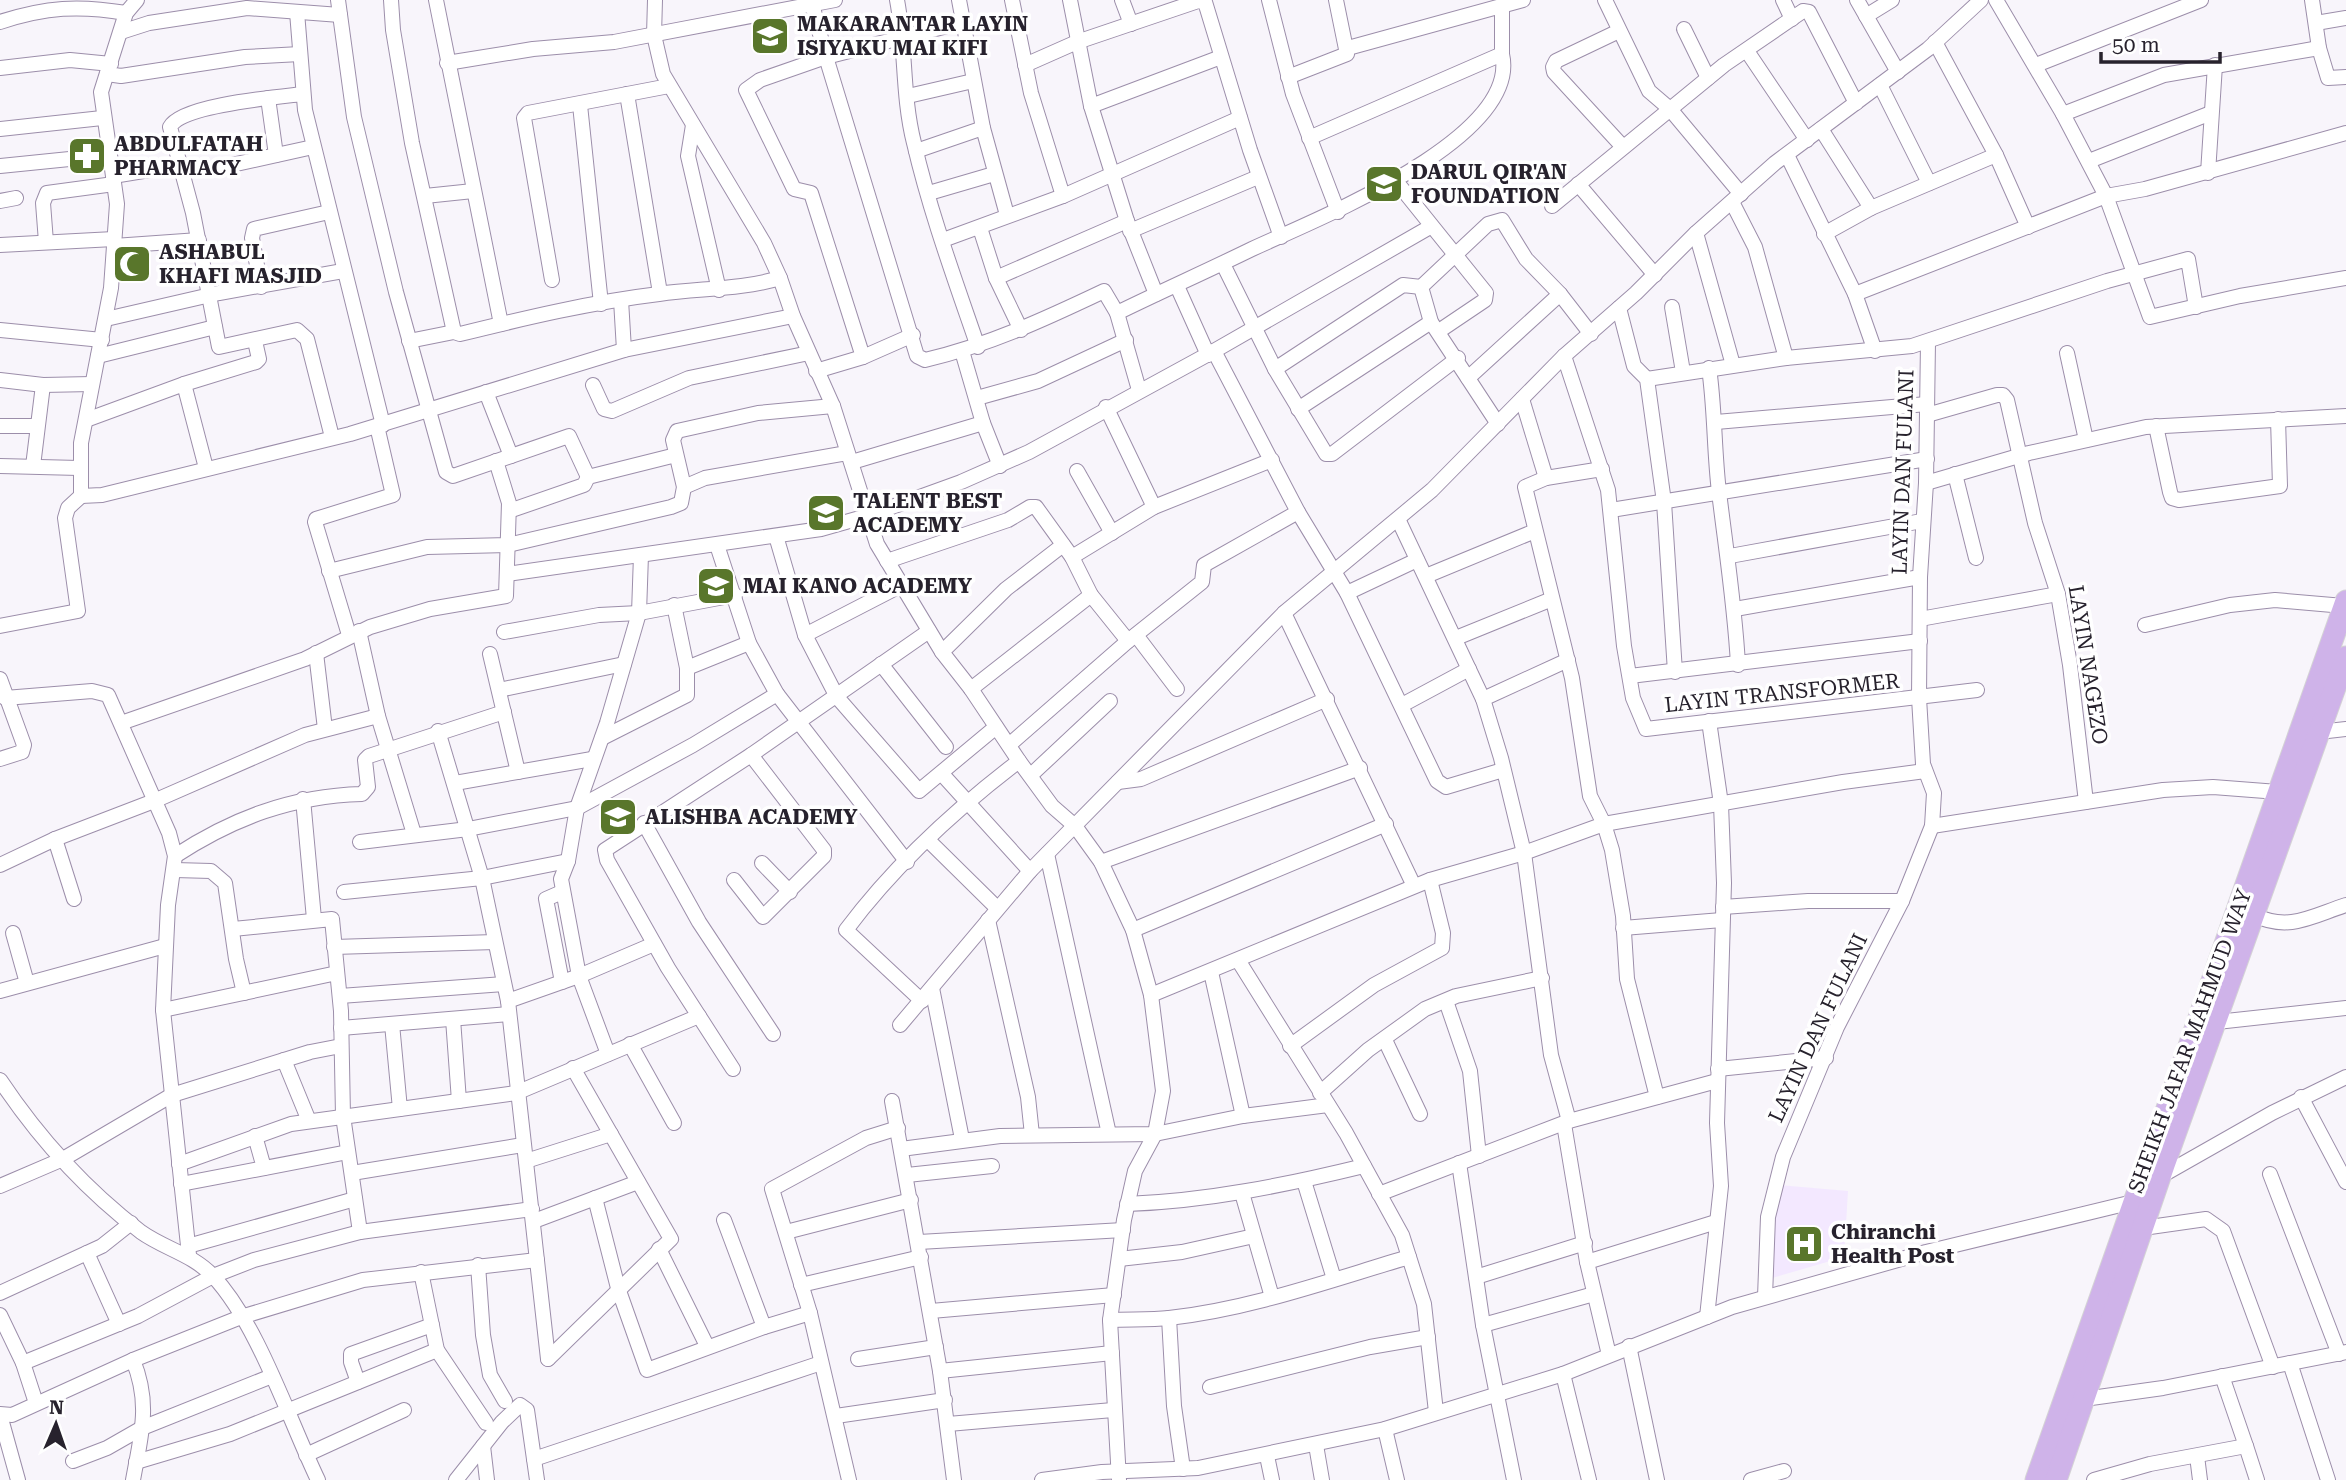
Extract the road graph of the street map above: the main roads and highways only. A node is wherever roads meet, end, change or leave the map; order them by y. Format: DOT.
graph roads {
  1 [pos="2345,604"];
  2 [pos="2346,657"];
  3 [pos="2036,1480"];
  4 [pos="2056,1480"];
  1 -- 3 [label="main road, SHEIKH JAFAR MAHMUD WAY"];
  2 -- 4 [label="main road, SHEIKH JAFAR MAHMUD WAY"];
}
